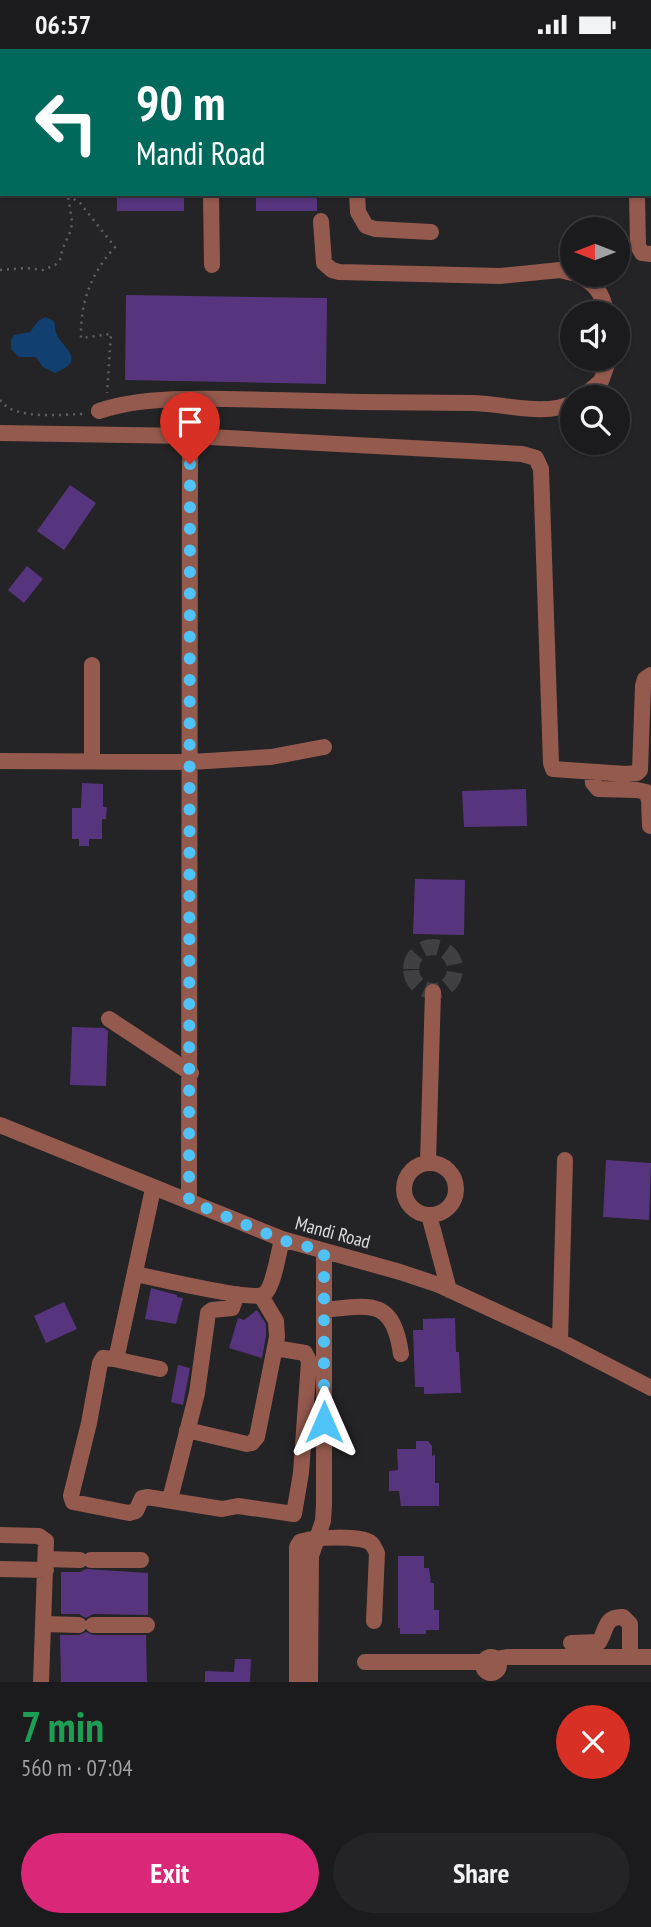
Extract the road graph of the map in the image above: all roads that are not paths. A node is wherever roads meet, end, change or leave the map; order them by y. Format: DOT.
graph roads {
  1 [pos="211,196"];
  2 [pos="357,196"];
  3 [pos="637,196"];
  4 [pos="321,221"];
  5 [pos="431,232"];
  6 [pos="651,254"];
  7 [pos="212,265"];
  8 [pos="560,271"];
  9 [pos="560,407"];
  10 [pos="99,411"];
  11 [pos="0,433"];
  12 [pos="190,436"];
  13 [pos="92,665"];
  14 [pos="651,675"];
  15 [pos="324,747"];
  16 [pos="0,761"];
  17 [pos="92,761"];
  18 [pos="191,762"];
  19 [pos="592,772"];
  20 [pos="650,826"];
  21 [pos="433,992"];
  22 [pos="109,1019"];
  23 [pos="191,1073"];
  24 [pos="0,1125"];
  25 [pos="565,1160"];
  26 [pos="428,1162"];
  27 [pos="153,1189"];
  28 [pos="189,1201"];
  29 [pos="429,1215"];
  30 [pos="282,1240"];
  31 [pos="324,1251"];
  32 [pos="136,1274"];
  33 [pos="449,1290"];
  34 [pos="237,1294"];
  35 [pos="261,1296"];
  36 [pos="324,1310"];
  37 [pos="560,1341"];
  38 [pos="275,1347"];
  39 [pos="401,1353"];
  40 [pos="114,1359"];
  41 [pos="160,1369"];
  42 [pos="651,1388"];
  43 [pos="187,1430"];
  44 [pos="170,1499"];
  45 [pos="0,1535"];
  46 [pos="316,1538"];
  47 [pos="141,1560"];
  48 [pos="46,1565"];
  49 [pos="0,1569"];
  50 [pos="374,1622"];
  51 [pos="44,1625"];
  52 [pos="147,1625"];
  53 [pos="571,1643"];
  54 [pos="630,1657"];
  55 [pos="651,1657"];
  56 [pos="365,1662"];
  57 [pos="41,1682"];
  58 [pos="297,1682"];
  59 [pos="310,1682"];
  1 -- 7 [label="street"];
  2 -- 5 [label="street"];
  3 -- 6 [label="street"];
  4 -- 8 [label="street"];
  9 -- 10 [label="street"];
  11 -- 12 [label="street"];
  12 -- 18 [label="street"];
  12 -- 19 [label="street"];
  13 -- 17 [label="street"];
  14 -- 19 [label="street"];
  15 -- 18 [label="street"];
  16 -- 17 [label="street"];
  17 -- 18 [label="street"];
  18 -- 23 [label="street"];
  19 -- 20 [label="street"];
  21 -- 26 [label="street"];
  22 -- 23 [label="street"];
  23 -- 28 [label="street"];
  24 -- 27 [label="street, Mandi Road"];
  25 -- 37 [label="street"];
  26 -- 29 [label="street"];
  26 -- 29 [label="street"];
  27 -- 28 [label="street, Mandi Road"];
  27 -- 32 [label="street"];
  28 -- 30 [label="street, Mandi Road"];
  29 -- 33 [label="street"];
  30 -- 31 [label="street, Mandi Road"];
  30 -- 35 [label="street"];
  31 -- 33 [label="street, Mandi Road"];
  31 -- 36 [label="street"];
  32 -- 34 [label="street"];
  32 -- 40 [label="street"];
  33 -- 37 [label="street, Mandi Road"];
  34 -- 35 [label="street"];
  34 -- 43 [label="street"];
  35 -- 38 [label="street"];
  36 -- 39 [label="street"];
  36 -- 46 [label="street"];
  37 -- 42 [label="street, Mandi Road"];
  38 -- 43 [label="street"];
  38 -- 44 [label="street"];
  40 -- 41 [label="street"];
  40 -- 44 [label="street"];
  43 -- 44 [label="street"];
  45 -- 48 [label="street"];
  46 -- 50 [label="street"];
  46 -- 58 [label="street"];
  46 -- 59 [label="street"];
  47 -- 48 [label="street"];
  48 -- 49 [label="street"];
  48 -- 51 [label="street"];
  51 -- 52 [label="street"];
  51 -- 57 [label="street"];
  53 -- 54 [label="street"];
  54 -- 55 [label="street"];
  54 -- 56 [label="street"];
}
